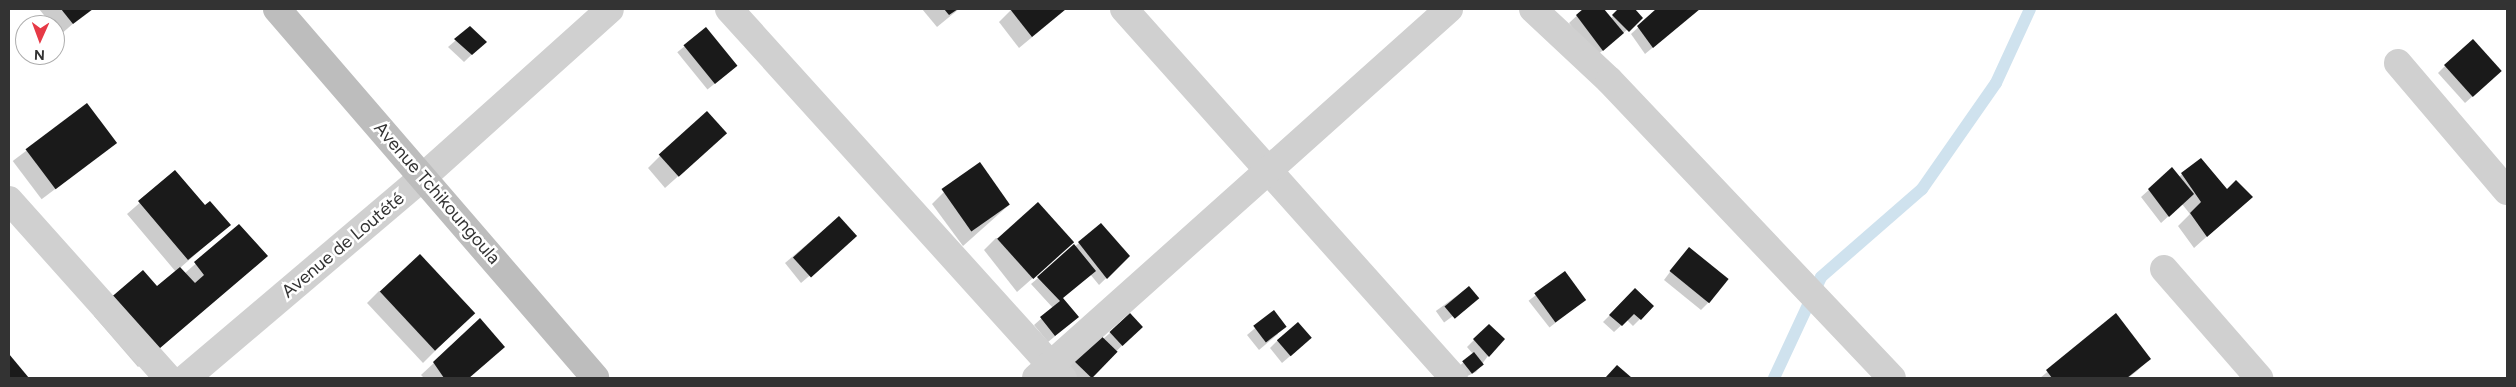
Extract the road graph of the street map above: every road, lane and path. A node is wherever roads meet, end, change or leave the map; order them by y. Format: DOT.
graph roads {
  1 [pos="277,9"];
  2 [pos="610,9"];
  3 [pos="729,9"];
  4 [pos="1124,9"];
  5 [pos="1448,9"];
  6 [pos="1533,9"];
  7 [pos="2398,63"];
  8 [pos="1267,168"];
  9 [pos="423,177"];
  10 [pos="2507,191"];
  11 [pos="9,200"];
  12 [pos="2164,269"];
  13 [pos="1050,374"];
  14 [pos="168,378"];
  15 [pos="186,378"];
  16 [pos="595,378"];
  17 [pos="1454,378"];
  18 [pos="1892,378"];
  19 [pos="2259,378"];
  1 -- 9 [label="street, Avenue Tchikoungoula"];
  2 -- 9 [label="street, Avenue de Loutété"];
  3 -- 13 [label="street"];
  4 -- 8 [label="street"];
  5 -- 8 [label="street"];
  6 -- 18 [label="street"];
  7 -- 10 [label="street"];
  8 -- 13 [label="street"];
  8 -- 17 [label="street"];
  9 -- 15 [label="street, Avenue de Loutété"];
  9 -- 16 [label="street, Avenue Tchikoungoula"];
  11 -- 14 [label="street"];
  12 -- 19 [label="street"];
}
